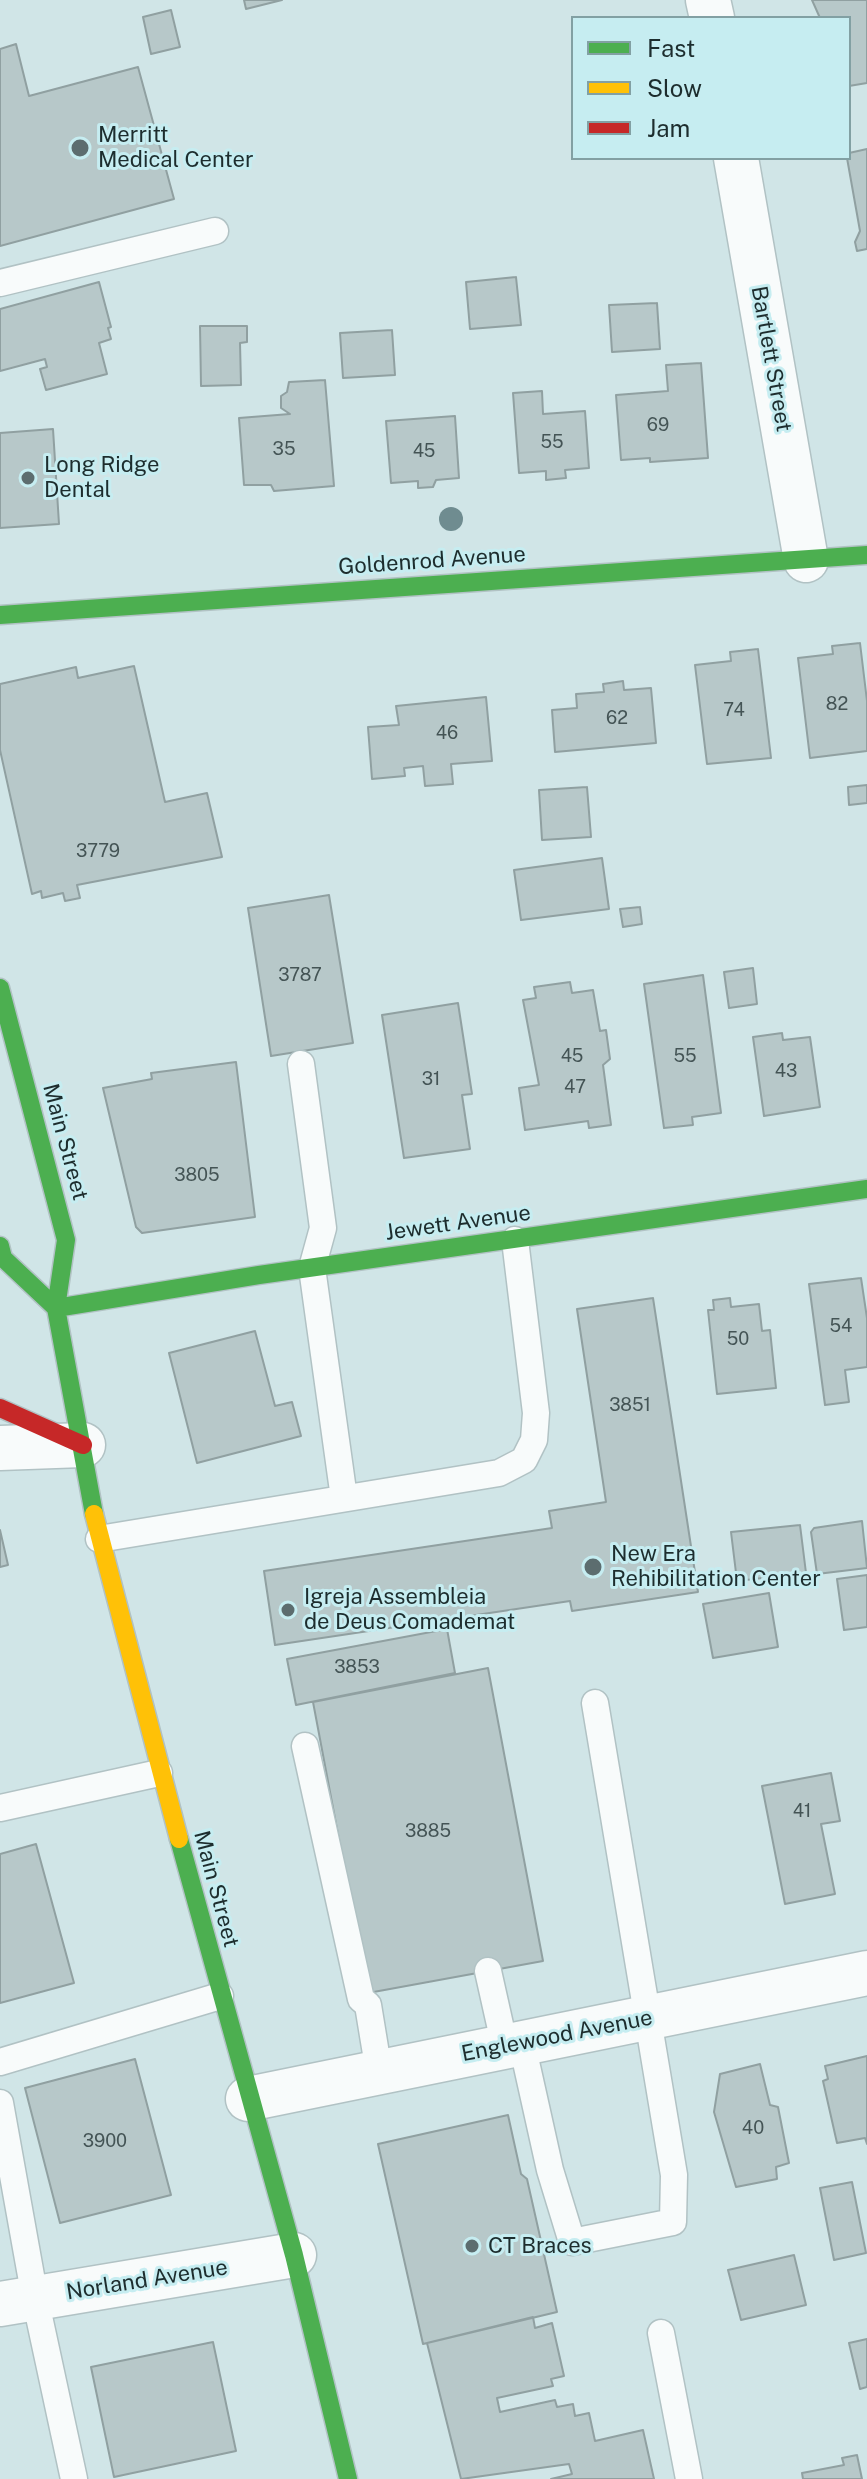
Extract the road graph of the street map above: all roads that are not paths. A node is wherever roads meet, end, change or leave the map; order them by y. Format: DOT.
graph roads {
  1 [pos="736,160"];
  2 [pos="215,231"];
  3 [pos="0,283"];
  4 [pos="867,555"];
  5 [pos="806,560"];
  6 [pos="0,615"];
  7 [pos="0,988"];
  8 [pos="301,1064"];
  9 [pos="867,1189"];
  10 [pos="515,1240"];
  11 [pos="0,1246"];
  12 [pos="312,1268"];
  13 [pos="56,1308"];
  14 [pos="0,1408"];
  15 [pos="83,1445"];
  16 [pos="0,1448"];
  17 [pos="344,1498"];
  18 [pos="99,1539"];
  19 [pos="595,1703"];
  20 [pos="305,1746"];
  21 [pos="159,1773"];
  22 [pos="0,1808"];
  23 [pos="488,1971"];
  24 [pos="867,1973"];
  25 [pos="220,1996"];
  26 [pos="648,2018"];
  27 [pos="513,2045"];
  28 [pos="0,2062"];
  29 [pos="379,2072"];
  30 [pos="248,2099"];
  31 [pos="0,2103"];
  32 [pos="294,2255"];
  33 [pos="18,2301"];
  34 [pos="661,2333"];
  35 [pos="74,2479"];
  36 [pos="348,2479"];
  37 [pos="689,2479"];
  1 -- 5 [label="street, Bartlett Street"];
  2 -- 3 [label="lane"];
  4 -- 5 [label="main road, Goldenrod Avenue"];
  5 -- 6 [label="main road, Goldenrod Avenue"];
  7 -- 13 [label="main road, Main Street"];
  8 -- 12 [label="lane"];
  9 -- 10 [label="main road, Jewett Avenue"];
  10 -- 12 [label="main road, Jewett Avenue"];
  10 -- 17 [label="lane"];
  11 -- 13 [label="main road"];
  12 -- 13 [label="main road, Jewett Avenue"];
  12 -- 17 [label="lane"];
  13 -- 15 [label="main road, Main Street"];
  14 -- 15 [label="main road"];
  15 -- 16 [label="street"];
  15 -- 18 [label="main road, Main Street"];
  17 -- 18 [label="lane"];
  18 -- 21 [label="main road, Main Street"];
  19 -- 26 [label="lane"];
  20 -- 29 [label="lane"];
  21 -- 22 [label="lane"];
  21 -- 25 [label="main road, Main Street"];
  23 -- 27 [label="lane"];
  24 -- 26 [label="street, Englewood Avenue"];
  25 -- 28 [label="lane"];
  25 -- 30 [label="main road, Main Street"];
  26 -- 27 [label="street, Englewood Avenue"];
  26 -- 27 [label="lane"];
  27 -- 29 [label="street, Englewood Avenue"];
  29 -- 30 [label="street, Englewood Avenue"];
  30 -- 32 [label="main road, Main Street"];
  31 -- 33 [label="lane"];
  32 -- 33 [label="street, Norland Avenue"];
  32 -- 36 [label="main road, Main Street"];
  33 -- 35 [label="lane"];
  34 -- 37 [label="lane"];
}
